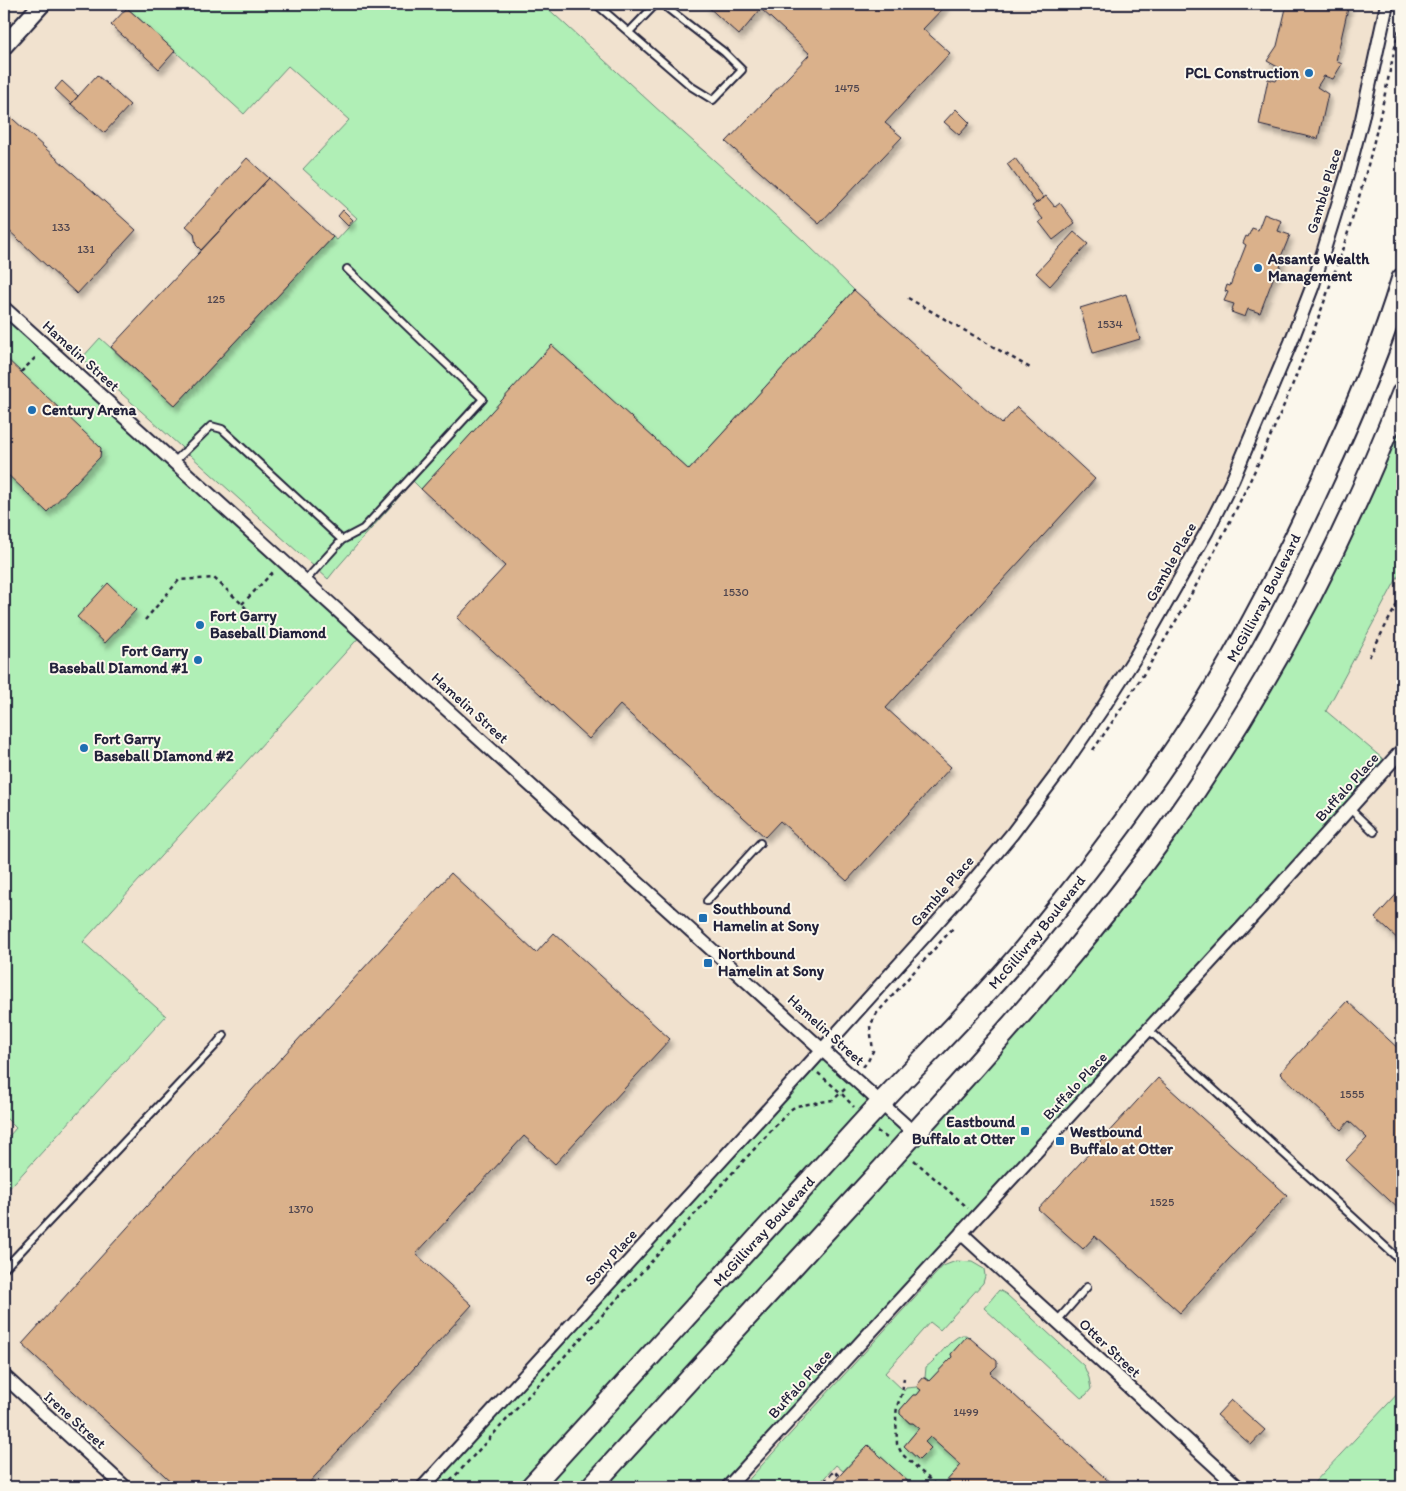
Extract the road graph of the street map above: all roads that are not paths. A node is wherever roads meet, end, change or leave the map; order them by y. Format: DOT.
graph roads {
  1 [pos="42,4"];
  2 [pos="596,4"];
  3 [pos="656,4"];
  4 [pos="662,4"];
  5 [pos="1387,4"];
  6 [pos="629,32"];
  7 [pos="4,46"];
  8 [pos="347,269"];
  9 [pos="1402,280"];
  10 [pos="4,308"];
  11 [pos="1402,394"];
  12 [pos="174,462"];
  13 [pos="342,540"];
  14 [pos="305,580"];
  15 [pos="1402,750"];
  16 [pos="1349,808"];
  17 [pos="1374,832"];
  18 [pos="760,843"];
  19 [pos="707,901"];
  20 [pos="1149,1030"];
  21 [pos="224,1035"];
  22 [pos="823,1050"];
  23 [pos="882,1102"];
  24 [pos="914,1133"];
  25 [pos="961,1233"];
  26 [pos="1402,1262"];
  27 [pos="4,1269"];
  28 [pos="1087,1286"];
  29 [pos="1057,1322"];
  30 [pos="4,1376"];
  31 [pos="125,1487"];
  32 [pos="423,1487"];
  33 [pos="531,1487"];
  34 [pos="591,1487"];
  35 [pos="728,1487"];
  36 [pos="1238,1487"];
  1 -- 7 [label="street"];
  2 -- 6 [label="lane"];
  3 -- 6 [label="lane"];
  4 -- 6 [label="lane"];
  5 -- 22 [label="street, Gamble Place"];
  8 -- 13 [label="lane"];
  9 -- 23 [label="main road, McGillivray Boulevard"];
  10 -- 12 [label="street, Hamelin Street"];
  11 -- 24 [label="main road"];
  12 -- 13 [label="lane"];
  12 -- 14 [label="street, Hamelin Street"];
  13 -- 14 [label="lane"];
  14 -- 22 [label="street, Hamelin Street"];
  15 -- 16 [label="street, Buffalo Place"];
  16 -- 17 [label="lane"];
  16 -- 20 [label="street, Buffalo Place"];
  18 -- 19 [label="lane"];
  20 -- 25 [label="street, Buffalo Place"];
  20 -- 26 [label="lane"];
  21 -- 27 [label="lane"];
  22 -- 23 [label="street, Hamelin Street"];
  22 -- 32 [label="street, Sony Place"];
  23 -- 24 [label="street, Hamelin Street"];
  23 -- 33 [label="main road, McGillivray Boulevard"];
  24 -- 34 [label="main road"];
  25 -- 29 [label="street, Otter Street"];
  25 -- 35 [label="street, Buffalo Place"];
  28 -- 29 [label="lane"];
  29 -- 36 [label="street, Otter Street"];
  30 -- 31 [label="street, Irene Street"];
}
